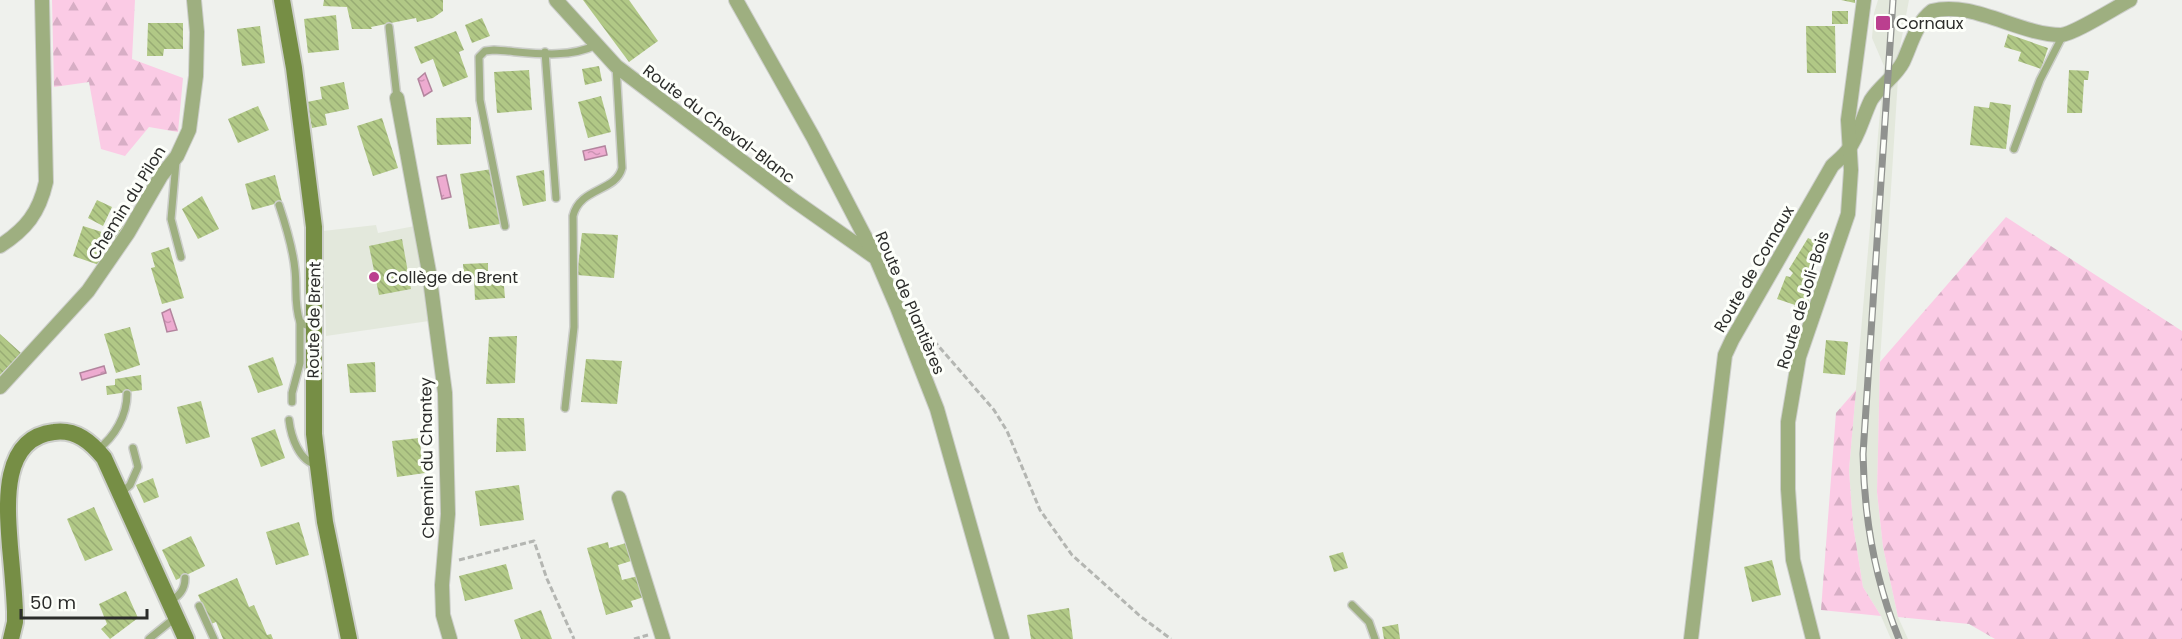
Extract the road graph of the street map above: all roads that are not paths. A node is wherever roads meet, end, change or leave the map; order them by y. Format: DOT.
graph roads {
  1 [pos="42,0"];
  2 [pos="194,0"];
  3 [pos="282,0"];
  4 [pos="556,0"];
  5 [pos="736,0"];
  6 [pos="1864,0"];
  7 [pos="2130,0"];
  8 [pos="389,27"];
  9 [pos="2063,35"];
  10 [pos="596,45"];
  11 [pos="545,52"];
  12 [pos="616,66"];
  13 [pos="397,98"];
  14 [pos="1849,149"];
  15 [pos="2014,149"];
  16 [pos="177,156"];
  17 [pos="556,198"];
  18 [pos="279,205"];
  19 [pos="505,226"];
  20 [pos="0,246"];
  21 [pos="181,257"];
  22 [pos="876,258"];
  23 [pos="308,326"];
  24 [pos="0,387"];
  25 [pos="127,394"];
  26 [pos="292,402"];
  27 [pos="565,408"];
  28 [pos="289,420"];
  29 [pos="133,448"];
  30 [pos="97,450"];
  31 [pos="317,465"];
  32 [pos="120,494"];
  33 [pos="619,498"];
  34 [pos="185,578"];
  35 [pos="1352,605"];
  36 [pos="199,606"];
  37 [pos="172,610"];
  38 [pos="657,637"];
  39 [pos="11,639"];
  40 [pos="149,639"];
  41 [pos="186,639"];
  42 [pos="214,639"];
  43 [pos="350,639"];
  44 [pos="450,639"];
  45 [pos="1002,639"];
  46 [pos="1375,639"];
  47 [pos="1691,639"];
  48 [pos="1813,639"];
  1 -- 20 [label="street"];
  2 -- 16 [label="street, Chemin du Pilon"];
  3 -- 23 [label="main road, Route de Brent"];
  4 -- 10 [label="street, Route du Cheval-Blanc"];
  5 -- 22 [label="street, Route de Plantières"];
  6 -- 14 [label="street"];
  7 -- 9 [label="street"];
  8 -- 13 [label="lane, Chemin du Chantey"];
  9 -- 14 [label="street"];
  9 -- 15 [label="lane"];
  10 -- 11 [label="lane"];
  10 -- 12 [label="street, Route du Cheval-Blanc"];
  11 -- 17 [label="lane"];
  11 -- 19 [label="lane"];
  12 -- 22 [label="street, Route du Cheval-Blanc"];
  12 -- 27 [label="lane"];
  13 -- 44 [label="street, Chemin du Chantey"];
  14 -- 47 [label="street, Route de Cornaux"];
  14 -- 48 [label="street, Route de Joli-Bois"];
  16 -- 21 [label="lane"];
  16 -- 24 [label="street, Chemin du Pilon"];
  18 -- 23 [label="lane"];
  22 -- 45 [label="street, Route de Plantières"];
  23 -- 26 [label="lane"];
  23 -- 31 [label="main road, Route de Brent"];
  25 -- 30 [label="lane"];
  28 -- 31 [label="lane"];
  29 -- 32 [label="lane"];
  30 -- 32 [label="main road"];
  30 -- 39 [label="main road"];
  31 -- 43 [label="main road, Route de Brent"];
  32 -- 37 [label="main road"];
  33 -- 38 [label="street"];
  34 -- 37 [label="lane"];
  35 -- 46 [label="lane"];
  36 -- 42 [label="lane"];
  37 -- 40 [label="lane"];
  37 -- 41 [label="main road"];
}
